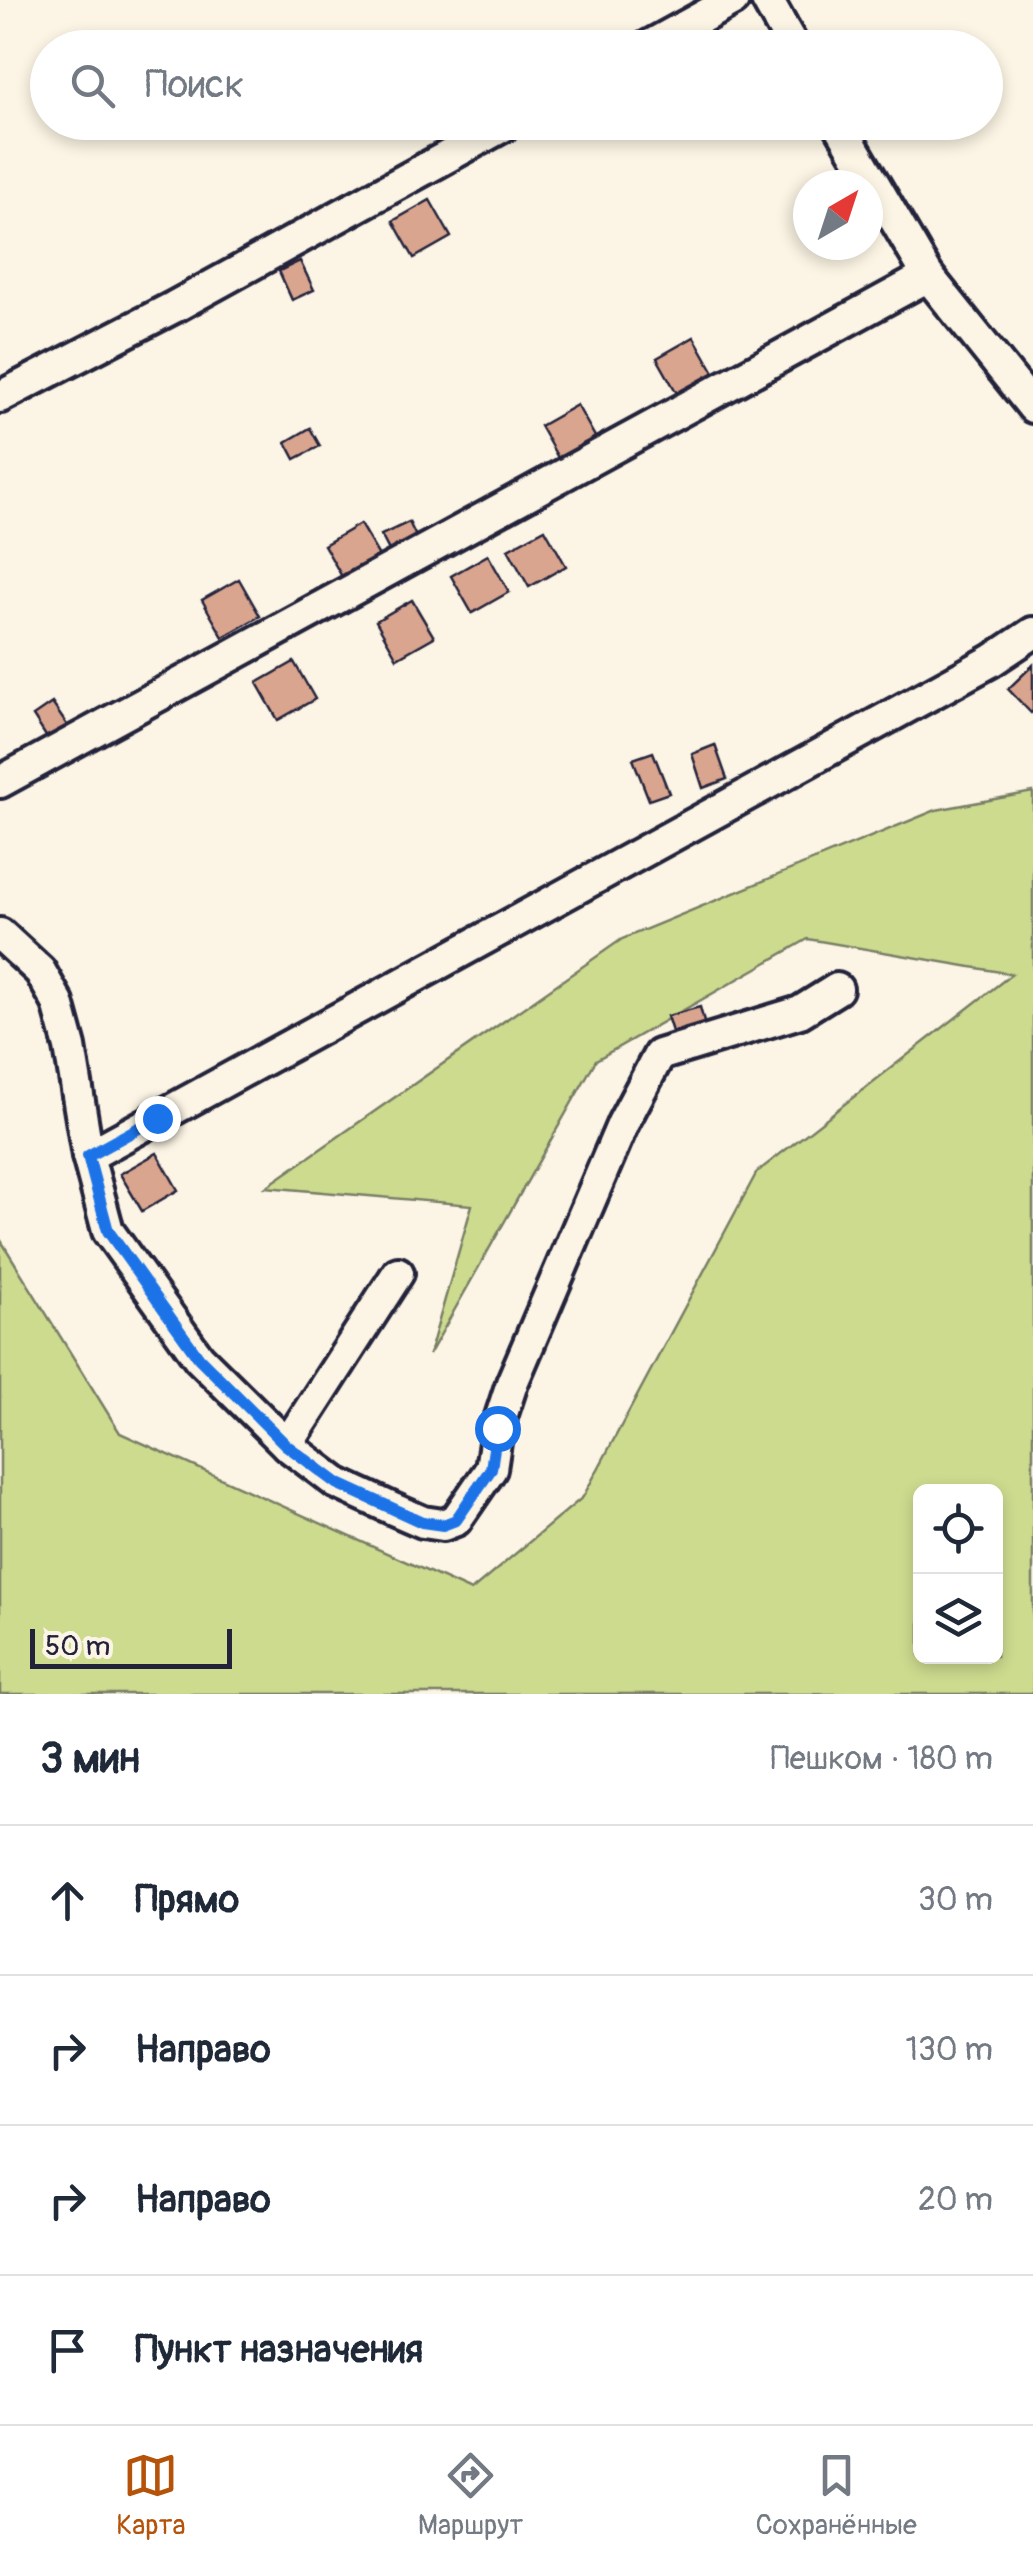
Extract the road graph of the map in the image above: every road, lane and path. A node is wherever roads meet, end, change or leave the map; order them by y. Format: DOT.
graph roads {
  1 [pos="733,0"];
  2 [pos="766,0"];
  3 [pos="679,30"];
  4 [pos="784,30"];
  5 [pos="477,140"];
  6 [pos="849,140"];
  7 [pos="928,276"];
  8 [pos="0,397"];
  9 [pos="1033,407"];
  10 [pos="1033,633"];
  11 [pos="0,782"];
  12 [pos="0,934"];
  13 [pos="837,989"];
  14 [pos="88,1156"];
  15 [pos="398,1273"];
  16 [pos="286,1445"];
  1 -- 3 [label="street"];
  2 -- 4 [label="street"];
  5 -- 8 [label="street"];
  6 -- 7 [label="street"];
  7 -- 9 [label="street"];
  7 -- 11 [label="street"];
  10 -- 14 [label="street"];
  12 -- 14 [label="street"];
  13 -- 16 [label="street"];
  14 -- 16 [label="street"];
  15 -- 16 [label="street"];
}
